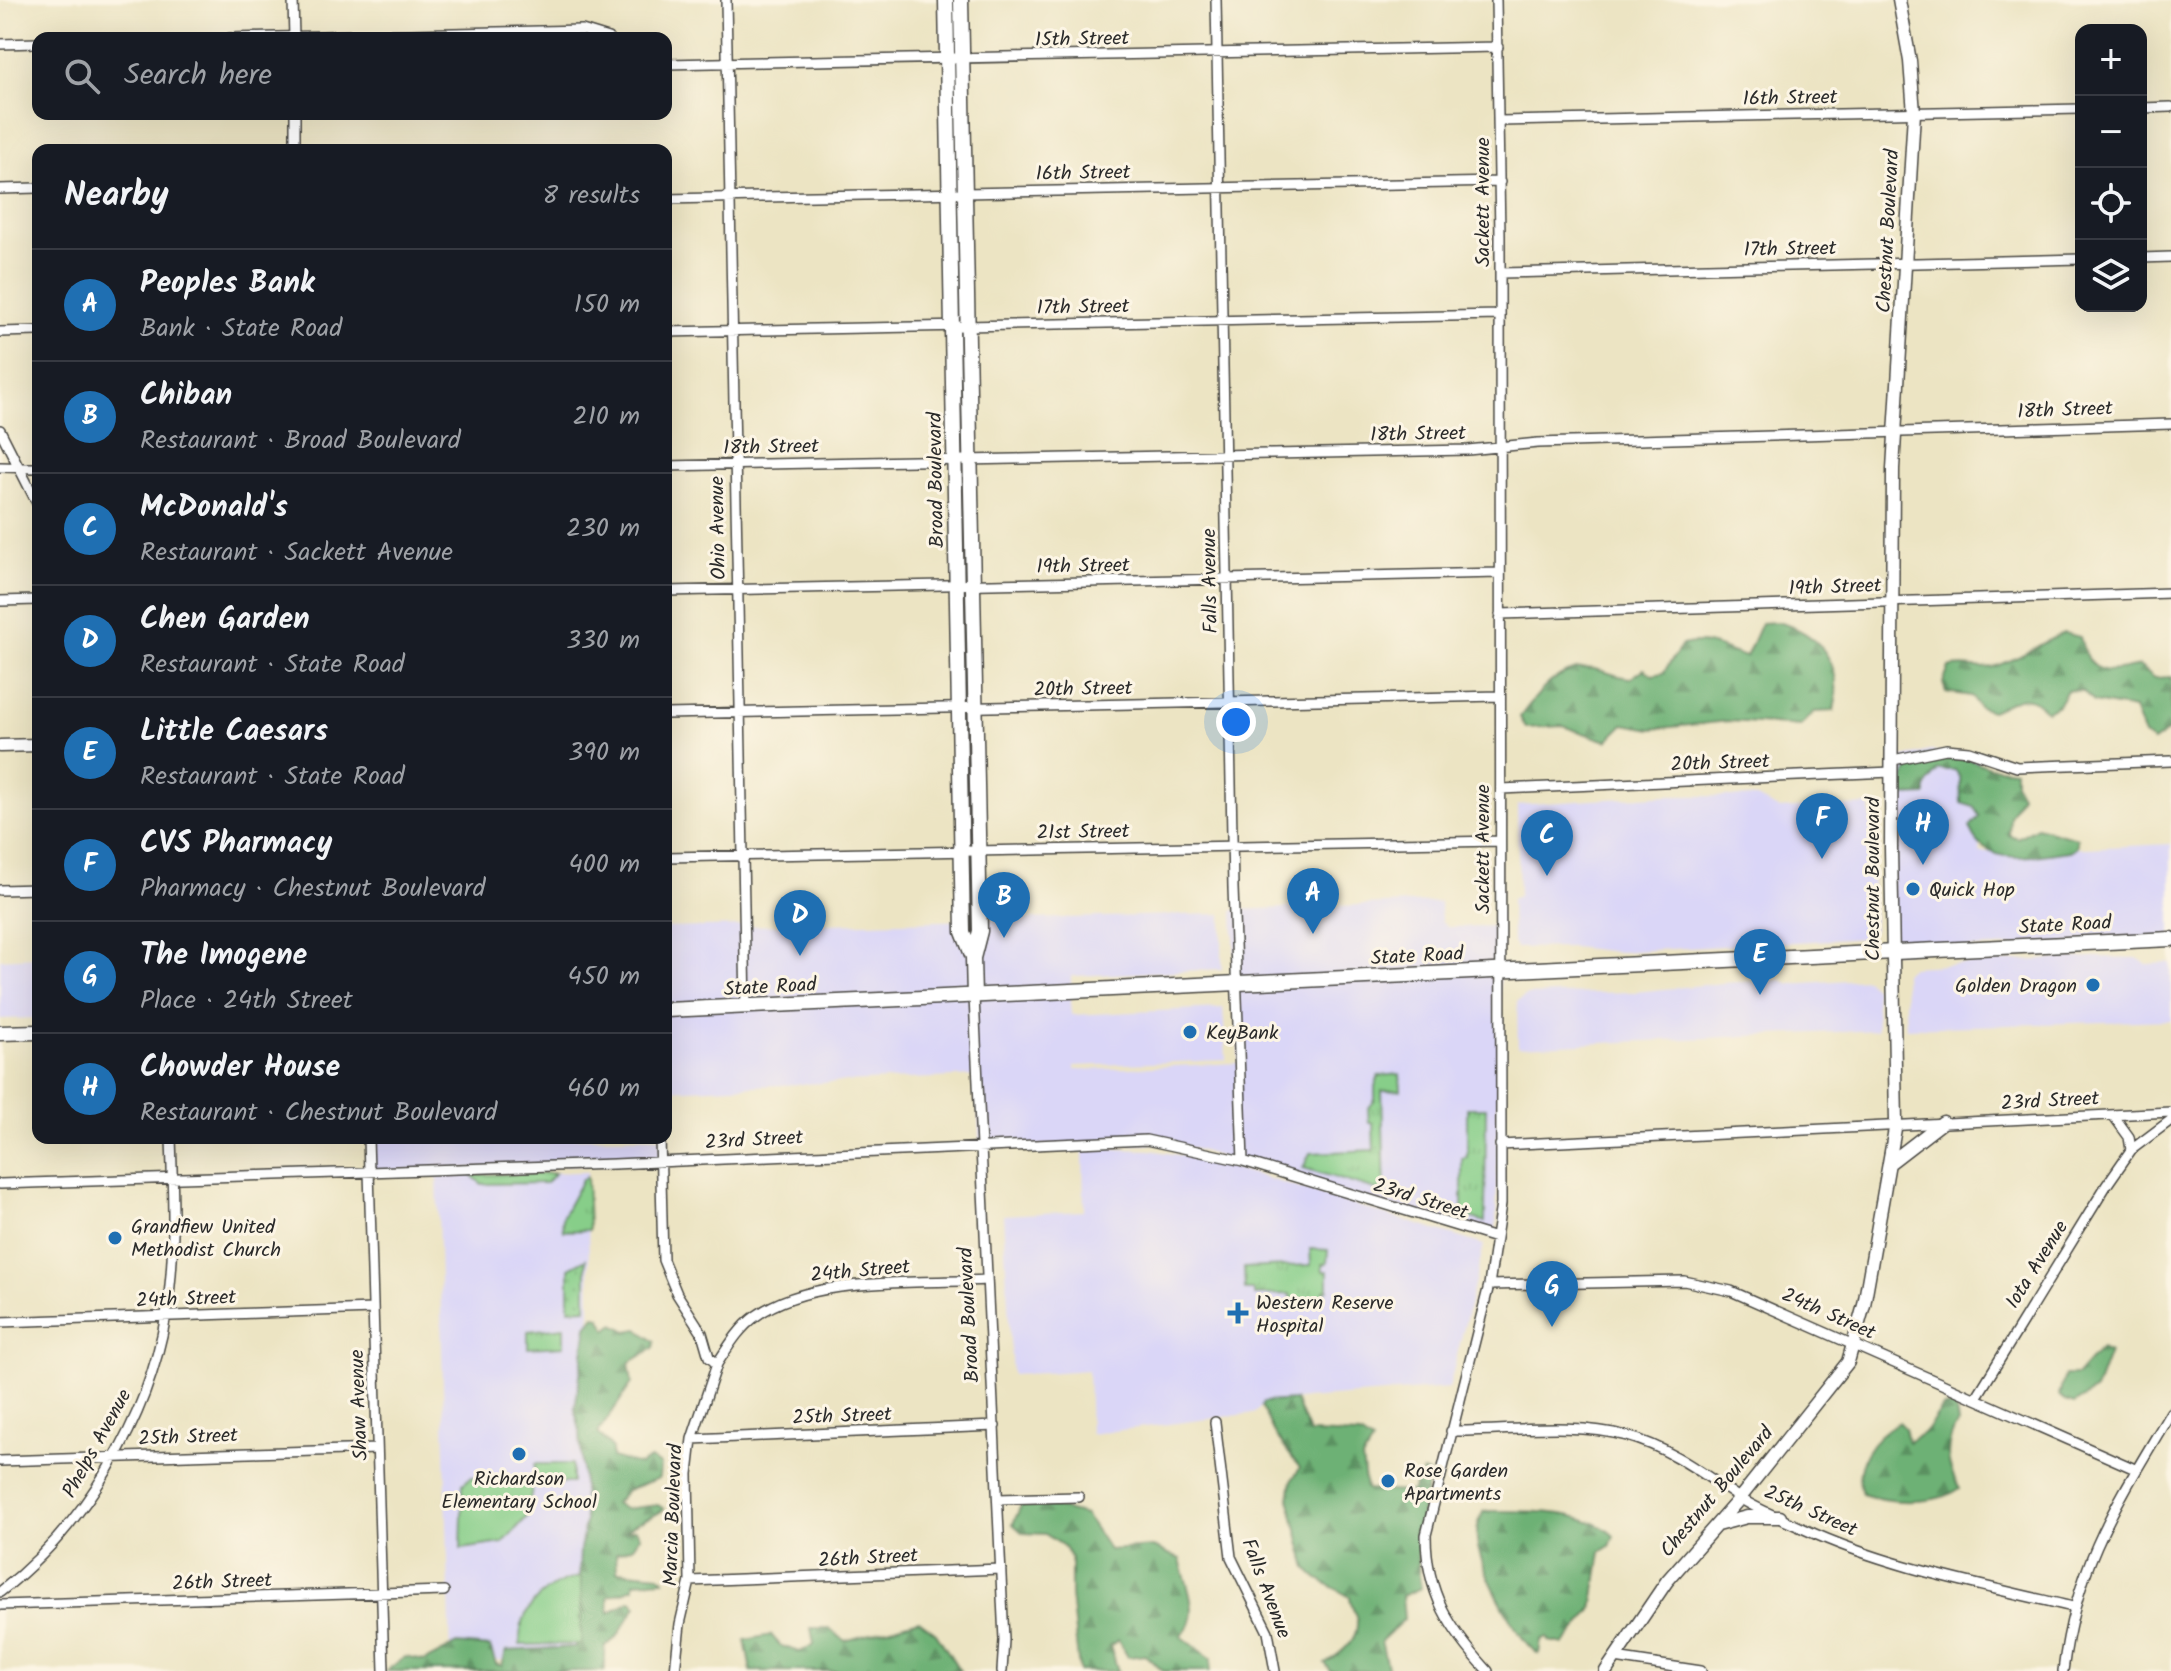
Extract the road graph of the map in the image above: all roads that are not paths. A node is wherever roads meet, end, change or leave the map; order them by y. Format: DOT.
graph roads {
  1 [pos="293,0"];
  2 [pos="726,0"];
  3 [pos="946,0"];
  4 [pos="961,0"];
  5 [pos="1216,0"];
  6 [pos="1496,0"];
  7 [pos="1899,0"];
  8 [pos="294,32"];
  9 [pos="500,32"];
  10 [pos="588,32"];
  11 [pos="32,43"];
  12 [pos="0,44"];
  13 [pos="1498,47"];
  14 [pos="1217,54"];
  15 [pos="955,59"];
  16 [pos="726,63"];
  17 [pos="672,64"];
  18 [pos="2171,107"];
  19 [pos="2147,108"];
  20 [pos="2075,109"];
  21 [pos="1914,113"];
  22 [pos="295,120"];
  23 [pos="1500,121"];
  24 [pos="295,144"];
  25 [pos="1500,182"];
  26 [pos="32,188"];
  27 [pos="1220,188"];
  28 [pos="0,189"];
  29 [pos="958,193"];
  30 [pos="729,198"];
  31 [pos="672,199"];
  32 [pos="2171,257"];
  33 [pos="2147,258"];
  34 [pos="2075,259"];
  35 [pos="1905,262"];
  36 [pos="1500,273"];
  37 [pos="1500,315"];
  38 [pos="1223,321"];
  39 [pos="952,327"];
  40 [pos="968,327"];
  41 [pos="32,331"];
  42 [pos="732,331"];
  43 [pos="0,332"];
  44 [pos="672,332"];
  45 [pos="2171,424"];
  46 [pos="0,430"];
  47 [pos="1895,432"];
  48 [pos="1500,447"];
  49 [pos="1225,456"];
  50 [pos="963,461"];
  51 [pos="734,465"];
  52 [pos="672,466"];
  53 [pos="0,467"];
  54 [pos="20,468"];
  55 [pos="32,468"];
  56 [pos="32,493"];
  57 [pos="1500,573"];
  58 [pos="1227,580"];
  59 [pos="964,586"];
  60 [pos="737,589"];
  61 [pos="672,591"];
  62 [pos="2171,593"];
  63 [pos="32,600"];
  64 [pos="0,601"];
  65 [pos="1893,602"];
  66 [pos="1500,614"];
  67 [pos="1500,696"];
  68 [pos="1230,702"];
  69 [pos="967,708"];
  70 [pos="739,712"];
  71 [pos="672,714"];
  72 [pos="32,745"];
  73 [pos="0,746"];
  74 [pos="2171,761"];
  75 [pos="1892,766"];
  76 [pos="1501,789"];
  77 [pos="1500,841"];
  78 [pos="1232,846"];
  79 [pos="970,851"];
  80 [pos="743,856"];
  81 [pos="672,857"];
  82 [pos="32,889"];
  83 [pos="0,890"];
  84 [pos="2171,939"];
  85 [pos="1892,952"];
  86 [pos="1501,971"];
  87 [pos="1235,984"];
  88 [pos="974,997"];
  89 [pos="746,1007"];
  90 [pos="672,1010"];
  91 [pos="32,1032"];
  92 [pos="0,1033"];
  93 [pos="2171,1112"];
  94 [pos="2113,1115"];
  95 [pos="2171,1120"];
  96 [pos="1943,1122"];
  97 [pos="1896,1123"];
  98 [pos="171,1144"];
  99 [pos="368,1144"];
  100 [pos="660,1144"];
  101 [pos="1500,1145"];
  102 [pos="980,1146"];
  103 [pos="2131,1150"];
  104 [pos="1243,1161"];
  105 [pos="660,1162"];
  106 [pos="1891,1162"];
  107 [pos="369,1171"];
  108 [pos="172,1177"];
  109 [pos="0,1184"];
  110 [pos="1496,1238"];
  111 [pos="986,1280"];
  112 [pos="1489,1285"];
  113 [pos="373,1309"];
  114 [pos="166,1316"];
  115 [pos="0,1322"];
  116 [pos="1856,1344"];
  117 [pos="717,1364"];
  118 [pos="1976,1398"];
  119 [pos="2171,1412"];
  120 [pos="1215,1422"];
  121 [pos="995,1426"];
  122 [pos="1451,1431"];
  123 [pos="692,1439"];
  124 [pos="377,1449"];
  125 [pos="112,1457"];
  126 [pos="0,1461"];
  127 [pos="2135,1469"];
  128 [pos="1079,1497"];
  129 [pos="1740,1498"];
  130 [pos="998,1499"];
  131 [pos="1780,1517"];
  132 [pos="1714,1526"];
  133 [pos="1001,1569"];
  134 [pos="690,1581"];
  135 [pos="444,1591"];
  136 [pos="0,1592"];
  137 [pos="381,1595"];
  138 [pos="0,1605"];
  139 [pos="2073,1607"];
  140 [pos="1615,1658"];
  141 [pos="1003,1670"];
  142 [pos="384,1671"];
  143 [pos="675,1671"];
  144 [pos="1275,1671"];
  145 [pos="1488,1671"];
  146 [pos="1606,1671"];
  147 [pos="1701,1671"];
  148 [pos="2063,1671"];
  1 -- 8 [label="street"];
  2 -- 16 [label="street, Ohio Avenue"];
  3 -- 15 [label="main road, Broad Boulevard"];
  4 -- 15 [label="main road, Broad Boulevard"];
  5 -- 14 [label="street, Falls Avenue"];
  6 -- 13 [label="street, Sackett Avenue"];
  7 -- 21 [label="street, Chestnut Boulevard"];
  9 -- 10 [label="street"];
  11 -- 12 [label="street"];
  13 -- 14 [label="street, 15th Street"];
  13 -- 23 [label="street, Sackett Avenue"];
  14 -- 15 [label="street, 15th Street"];
  14 -- 27 [label="street, Falls Avenue"];
  15 -- 16 [label="street, 15th Street"];
  15 -- 29 [label="main road, Broad Boulevard"];
  16 -- 17 [label="street, 15th Street"];
  16 -- 30 [label="street, Ohio Avenue"];
  18 -- 19 [label="street"];
  20 -- 21 [label="street, 16th Street"];
  21 -- 23 [label="street, 16th Street"];
  21 -- 35 [label="street, Chestnut Boulevard"];
  22 -- 24 [label="street"];
  23 -- 25 [label="street, Sackett Avenue"];
  25 -- 27 [label="street, 16th Street"];
  25 -- 36 [label="street, Sackett Avenue"];
  26 -- 28 [label="street"];
  27 -- 29 [label="street, 16th Street"];
  27 -- 38 [label="street, Falls Avenue"];
  29 -- 30 [label="street, 16th Street"];
  29 -- 39 [label="main road, Broad Boulevard"];
  29 -- 40 [label="main road, Broad Boulevard"];
  30 -- 31 [label="street, 16th Street"];
  30 -- 42 [label="street, Ohio Avenue"];
  32 -- 33 [label="street"];
  34 -- 35 [label="street, 17th Street"];
  35 -- 36 [label="street, 17th Street"];
  35 -- 47 [label="street, Chestnut Boulevard"];
  36 -- 37 [label="street, Sackett Avenue"];
  37 -- 38 [label="street, 17th Street"];
  37 -- 48 [label="street, Sackett Avenue"];
  38 -- 40 [label="street, 17th Street"];
  38 -- 49 [label="street, Falls Avenue"];
  39 -- 40 [label="street, 17th Street"];
  39 -- 42 [label="street, 17th Street"];
  39 -- 50 [label="main road, Broad Boulevard"];
  40 -- 50 [label="main road, Broad Boulevard"];
  41 -- 43 [label="street"];
  42 -- 44 [label="street, 17th Street"];
  42 -- 51 [label="street, Ohio Avenue"];
  45 -- 47 [label="street, 18th Street"];
  46 -- 54 [label="street"];
  47 -- 48 [label="street, 18th Street"];
  47 -- 65 [label="street, Chestnut Boulevard"];
  48 -- 49 [label="street, 18th Street"];
  48 -- 57 [label="street, Sackett Avenue"];
  49 -- 50 [label="street, 18th Street"];
  49 -- 58 [label="street, Falls Avenue"];
  50 -- 51 [label="street, 18th Street"];
  50 -- 59 [label="main road, Broad Boulevard"];
  51 -- 52 [label="street, 18th Street"];
  51 -- 60 [label="street, Ohio Avenue"];
  53 -- 54 [label="street"];
  54 -- 55 [label="street"];
  54 -- 56 [label="street"];
  57 -- 58 [label="street, 19th Street"];
  57 -- 66 [label="street, Sackett Avenue"];
  58 -- 59 [label="street, 19th Street"];
  58 -- 68 [label="street, Falls Avenue"];
  59 -- 60 [label="street, 19th Street"];
  59 -- 69 [label="main road, Broad Boulevard"];
  60 -- 61 [label="street, 19th Street"];
  60 -- 70 [label="street, Ohio Avenue"];
  62 -- 65 [label="street, 19th Street"];
  63 -- 64 [label="street"];
  65 -- 66 [label="street, 19th Street"];
  65 -- 75 [label="street, Chestnut Boulevard"];
  66 -- 67 [label="street, Sackett Avenue"];
  67 -- 68 [label="street, 20th Street"];
  67 -- 76 [label="street, Sackett Avenue"];
  68 -- 69 [label="street, 20th Street"];
  68 -- 78 [label="street, Falls Avenue"];
  69 -- 70 [label="street, 20th Street"];
  69 -- 79 [label="main road, Broad Boulevard"];
  70 -- 71 [label="street, 20th Street"];
  70 -- 80 [label="street, Ohio Avenue"];
  72 -- 73 [label="street"];
  74 -- 75 [label="street, 20th Street"];
  75 -- 76 [label="street, 20th Street"];
  75 -- 85 [label="street, Chestnut Boulevard"];
  76 -- 77 [label="street, Sackett Avenue"];
  77 -- 78 [label="street, 21st Street"];
  77 -- 86 [label="street, Sackett Avenue"];
  78 -- 79 [label="street, 21st Street"];
  78 -- 87 [label="street, Falls Avenue"];
  79 -- 80 [label="street, 21st Street"];
  79 -- 88 [label="main road, Broad Boulevard"];
  80 -- 81 [label="street, 21st Street"];
  80 -- 89 [label="street, Ohio Avenue"];
  82 -- 83 [label="street"];
  84 -- 85 [label="main road, State Road"];
  85 -- 86 [label="main road, State Road"];
  85 -- 97 [label="street, Chestnut Boulevard"];
  86 -- 87 [label="main road, State Road"];
  86 -- 101 [label="street, Sackett Avenue"];
  87 -- 88 [label="main road, State Road"];
  87 -- 104 [label="street, Falls Avenue"];
  88 -- 89 [label="main road, State Road"];
  88 -- 102 [label="street, Broad Boulevard"];
  89 -- 90 [label="main road, State Road"];
  91 -- 92 [label="main road"];
  93 -- 94 [label="street, 23rd Street"];
  94 -- 96 [label="street, 23rd Street"];
  94 -- 103 [label="street"];
  95 -- 103 [label="street, Iota Avenue"];
  96 -- 97 [label="street, 23rd Street"];
  96 -- 106 [label="street"];
  97 -- 101 [label="street, 23rd Street"];
  97 -- 106 [label="street, Chestnut Boulevard"];
  98 -- 108 [label="street, Phelps Avenue"];
  99 -- 107 [label="street, Shaw Avenue"];
  100 -- 105 [label="street"];
  101 -- 110 [label="street, Sackett Avenue"];
  102 -- 104 [label="street, 23rd Street"];
  102 -- 105 [label="street, 23rd Street"];
  102 -- 111 [label="street, Broad Boulevard"];
  103 -- 118 [label="street, Iota Avenue"];
  104 -- 110 [label="street, 23rd Street"];
  105 -- 107 [label="street, 23rd Street"];
  105 -- 117 [label="street"];
  106 -- 116 [label="street, Chestnut Boulevard"];
  107 -- 108 [label="street, 23rd Street"];
  107 -- 113 [label="street, Shaw Avenue"];
  108 -- 109 [label="street, 23rd Street"];
  108 -- 114 [label="street, Phelps Avenue"];
  110 -- 112 [label="street, Sackett Avenue"];
  111 -- 117 [label="street, 24th Street"];
  111 -- 121 [label="street, Broad Boulevard"];
  112 -- 116 [label="street, 24th Street"];
  112 -- 122 [label="street, Sackett Avenue"];
  113 -- 114 [label="street, 24th Street"];
  113 -- 124 [label="street, Shaw Avenue"];
  114 -- 115 [label="street, 24th Street"];
  114 -- 125 [label="street, Phelps Avenue"];
  116 -- 118 [label="street, 24th Street"];
  116 -- 129 [label="street, Chestnut Boulevard"];
  117 -- 123 [label="street, Marcia Boulevard"];
  118 -- 127 [label="street, 24th Street"];
  119 -- 127 [label="street"];
  120 -- 144 [label="street, Falls Avenue"];
  121 -- 123 [label="street, 25th Street"];
  121 -- 130 [label="street, Broad Boulevard"];
  122 -- 129 [label="street, 25th Street"];
  122 -- 145 [label="street, Sackett Avenue"];
  123 -- 134 [label="street, Marcia Boulevard"];
  124 -- 125 [label="street, 25th Street"];
  124 -- 137 [label="street, Shaw Avenue"];
  125 -- 126 [label="street, 25th Street"];
  125 -- 136 [label="street, Phelps Avenue"];
  127 -- 139 [label="street"];
  128 -- 130 [label="street"];
  129 -- 131 [label="street, 25th Street"];
  129 -- 132 [label="street, Chestnut Boulevard"];
  130 -- 133 [label="street, Broad Boulevard"];
  131 -- 132 [label="street"];
  131 -- 139 [label="street, 25th Street"];
  132 -- 140 [label="street, Chestnut Boulevard"];
  133 -- 134 [label="street, 26th Street"];
  133 -- 141 [label="street, Broad Boulevard"];
  134 -- 143 [label="street, Marcia Boulevard"];
  135 -- 137 [label="street, 26th Street"];
  137 -- 138 [label="street, 26th Street"];
  137 -- 142 [label="street, Shaw Avenue"];
  139 -- 148 [label="street"];
  140 -- 146 [label="street, Chestnut Boulevard"];
  140 -- 147 [label="street"];
}
